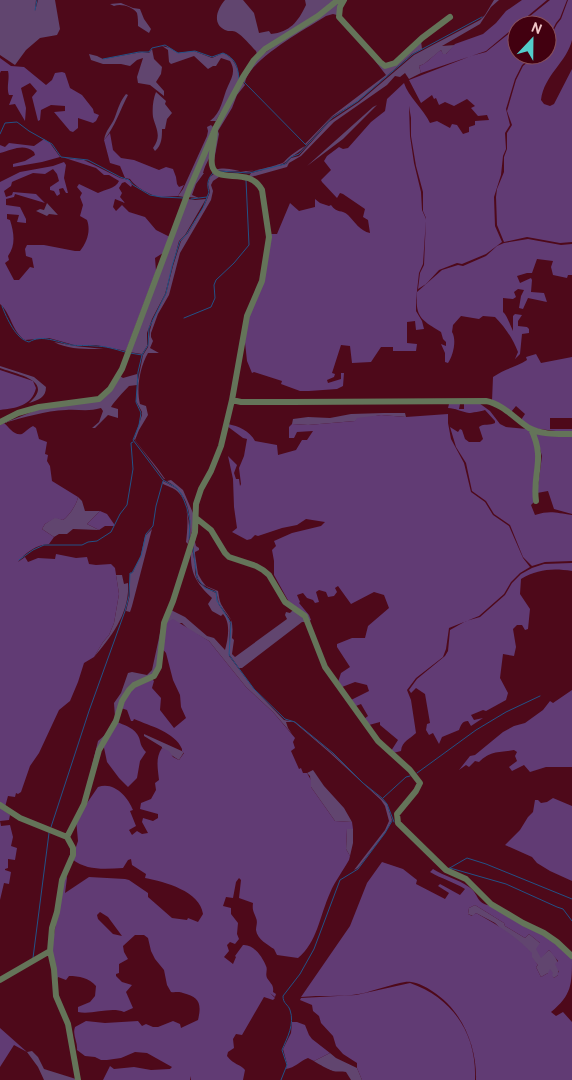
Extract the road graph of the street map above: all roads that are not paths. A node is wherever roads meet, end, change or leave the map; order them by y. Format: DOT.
graph roads {
  1 [pos="338,0"];
  2 [pos="344,0"];
  3 [pos="450,17"];
  4 [pos="215,129"];
  5 [pos="232,400"];
  6 [pos="0,422"];
  7 [pos="531,429"];
  8 [pos="572,434"];
  9 [pos="536,501"];
  10 [pos="196,518"];
  11 [pos="0,805"];
  12 [pos="67,837"];
  13 [pos="50,951"];
  14 [pos="572,956"];
  15 [pos="0,980"];
  16 [pos="78,1080"];
  1 -- 4 [label="street"];
  2 -- 3 [label="street"];
  4 -- 5 [label="street"];
  4 -- 6 [label="street"];
  5 -- 7 [label="street"];
  5 -- 10 [label="street"];
  7 -- 8 [label="street"];
  7 -- 9 [label="street"];
  10 -- 12 [label="street"];
  10 -- 14 [label="street"];
  11 -- 12 [label="street"];
  12 -- 13 [label="street"];
  13 -- 15 [label="street"];
  13 -- 16 [label="street"];
}
